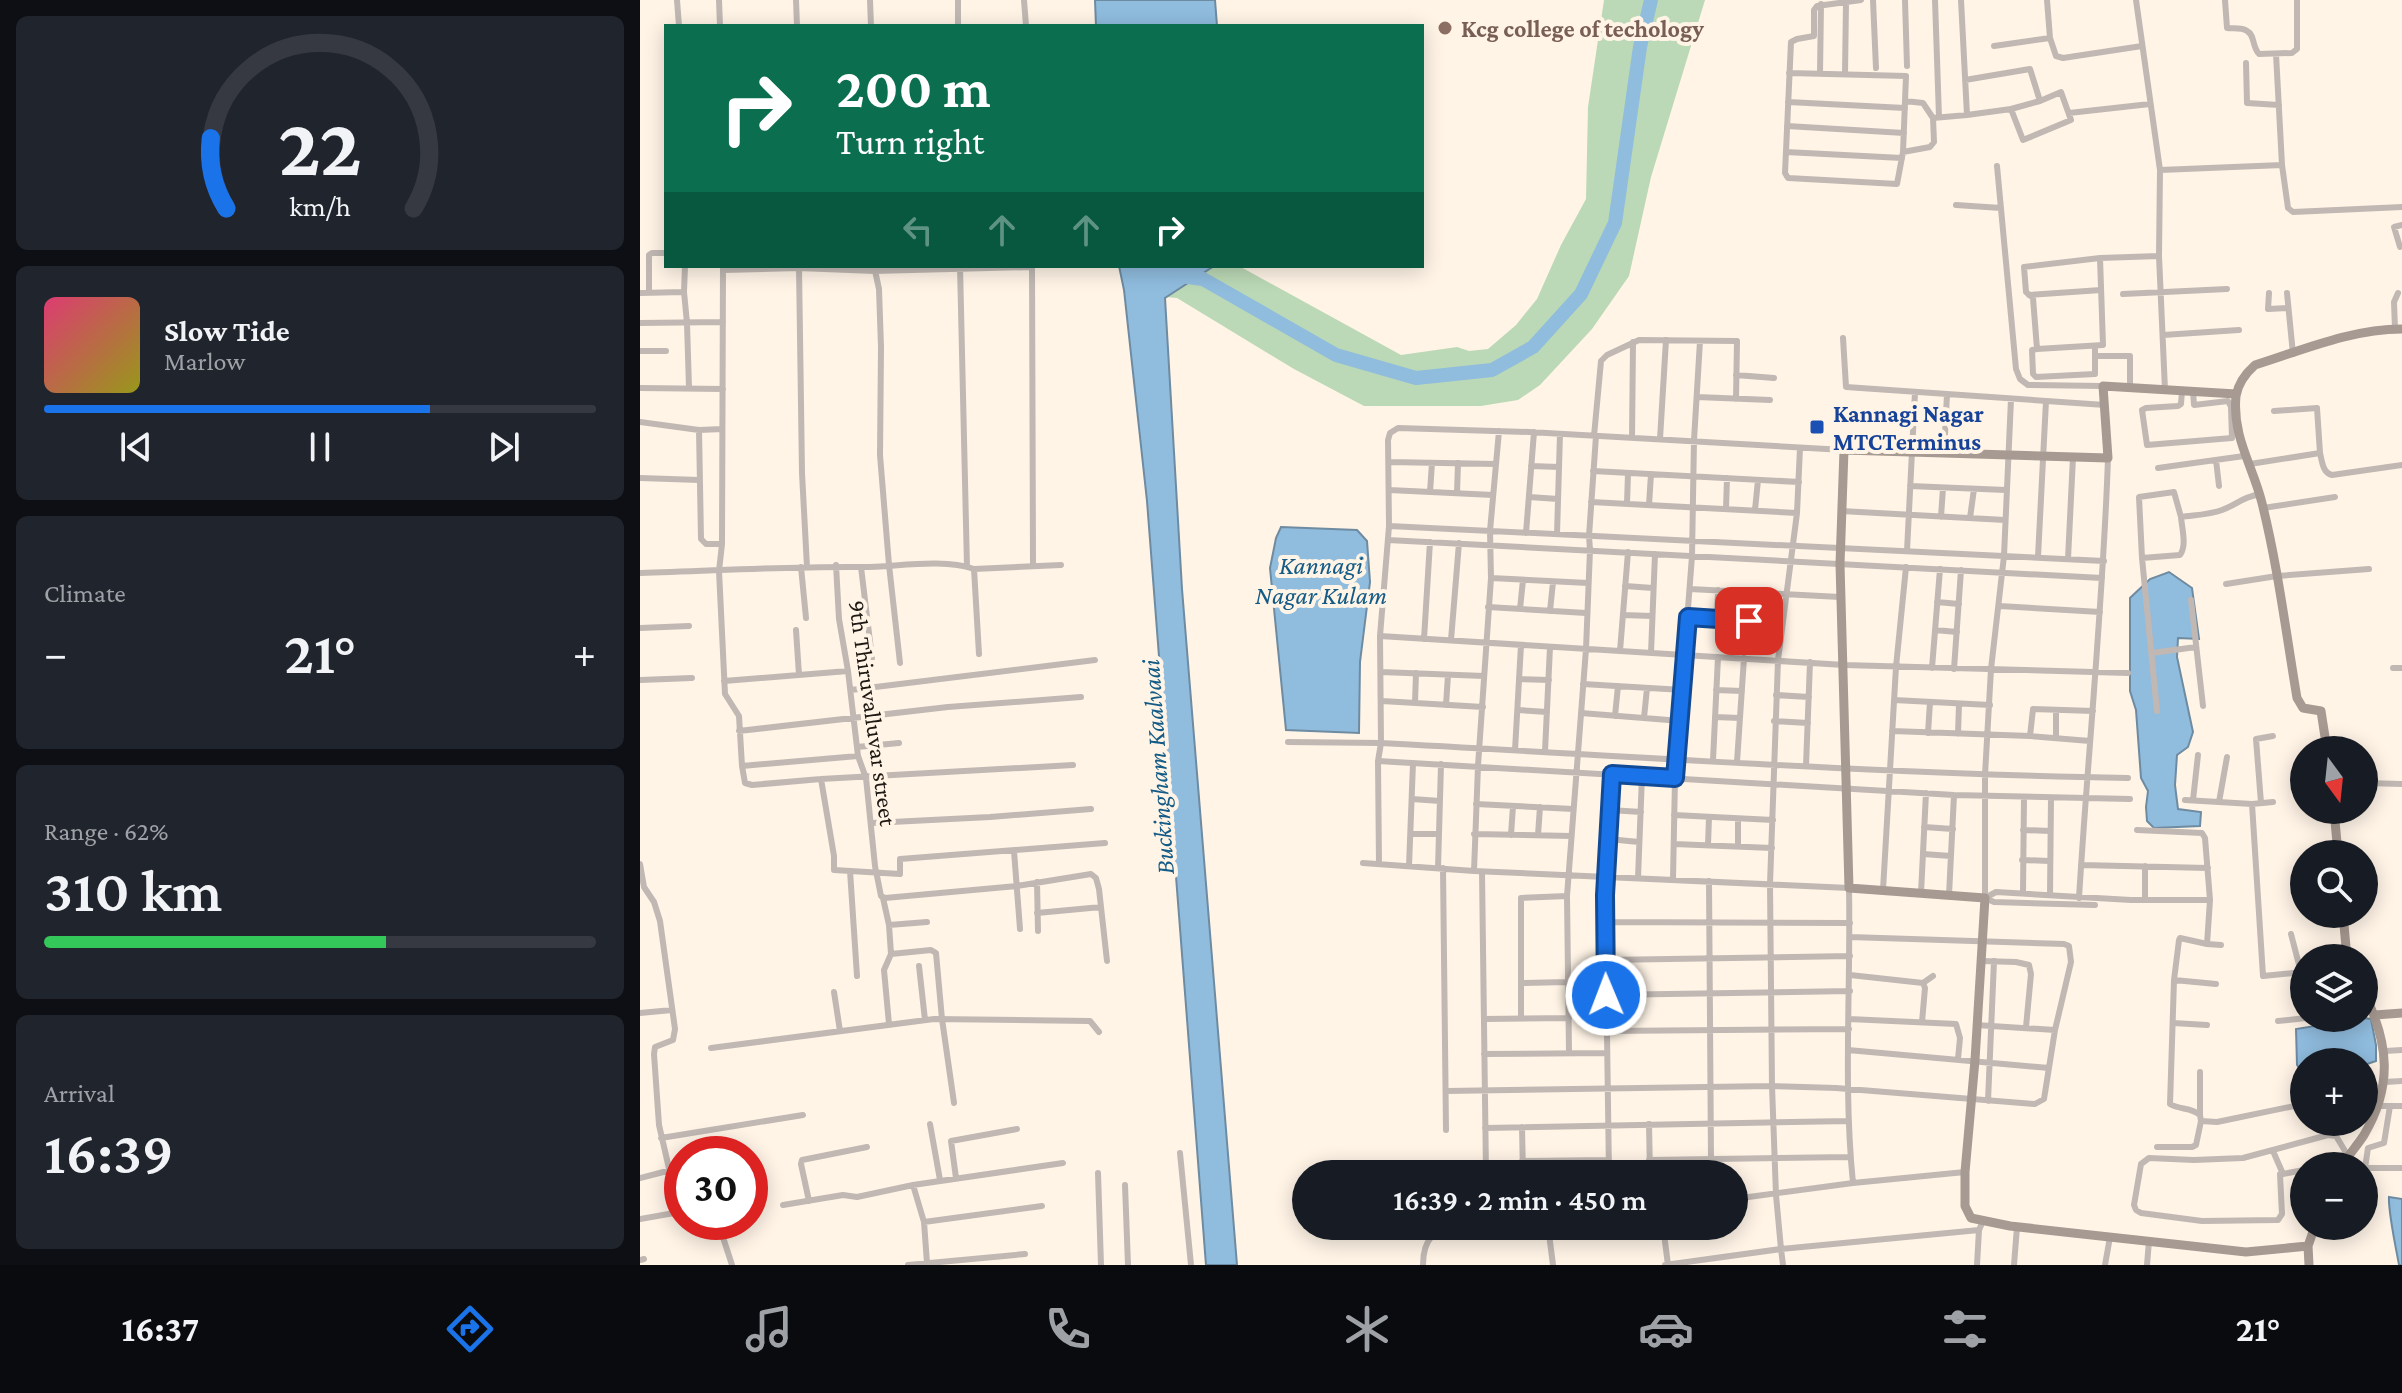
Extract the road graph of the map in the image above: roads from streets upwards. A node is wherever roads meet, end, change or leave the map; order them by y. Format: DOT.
graph roads {
  1 [pos="677,0"];
  2 [pos="719,0"];
  3 [pos="796,0"];
  4 [pos="870,0"];
  5 [pos="958,0"];
  6 [pos="1024,0"];
  7 [pos="1854,0"];
  8 [pos="1861,0"];
  9 [pos="1873,0"];
  10 [pos="1905,0"];
  11 [pos="1935,0"];
  12 [pos="1961,0"];
  13 [pos="2047,0"];
  14 [pos="2136,0"];
  15 [pos="2225,0"];
  16 [pos="2297,0"];
  17 [pos="1846,2"];
  18 [pos="1821,4"];
  19 [pos="679,24"];
  20 [pos="720,24"];
  21 [pos="797,24"];
  22 [pos="871,24"];
  23 [pos="958,24"];
  24 [pos="1026,24"];
  25 [pos="2050,38"];
  26 [pos="1994,46"];
  27 [pos="2142,46"];
  28 [pos="2276,54"];
  29 [pos="2246,63"];
  30 [pos="1907,66"];
  31 [pos="1876,68"];
  32 [pos="1789,73"];
  33 [pos="1820,74"];
  34 [pos="1845,74"];
  35 [pos="1965,80"];
  36 [pos="2040,101"];
  37 [pos="1788,102"];
  38 [pos="1905,104"];
  39 [pos="2150,104"];
  40 [pos="2279,105"];
  41 [pos="2011,109"];
  42 [pos="2069,113"];
  43 [pos="1967,115"];
  44 [pos="1936,118"];
  45 [pos="1787,126"];
  46 [pos="1904,133"];
  47 [pos="1786,152"];
  48 [pos="1903,155"];
  49 [pos="2282,165"];
  50 [pos="1997,166"];
  51 [pos="2160,170"];
  52 [pos="1956,205"];
  53 [pos="2402,207"];
  54 [pos="2001,208"];
  55 [pos="2402,225"];
  56 [pos="2400,247"];
  57 [pos="664,253"];
  58 [pos="2159,256"];
  59 [pos="2100,258"];
  60 [pos="685,268"];
  61 [pos="723,268"];
  62 [pos="799,268"];
  63 [pos="874,268"];
  64 [pos="960,268"];
  65 [pos="1032,268"];
  66 [pos="2227,289"];
  67 [pos="2101,290"];
  68 [pos="649,292"];
  69 [pos="684,292"];
  70 [pos="2161,292"];
  71 [pos="640,293"];
  72 [pos="2269,293"];
  73 [pos="2287,293"];
  74 [pos="2398,293"];
  75 [pos="2123,294"];
  76 [pos="2029,295"];
  77 [pos="2288,308"];
  78 [pos="723,322"];
  79 [pos="640,323"];
  80 [pos="687,323"];
  81 [pos="2399,329"];
  82 [pos="2239,330"];
  83 [pos="2163,335"];
  84 [pos="1843,338"];
  85 [pos="1666,340"];
  86 [pos="1700,341"];
  87 [pos="1633,342"];
  88 [pos="2095,347"];
  89 [pos="2034,349"];
  90 [pos="640,351"];
  91 [pos="666,351"];
  92 [pos="2014,351"];
  93 [pos="2293,354"];
  94 [pos="2096,356"];
  95 [pos="1736,375"];
  96 [pos="1774,378"];
  97 [pos="2103,386"];
  98 [pos="640,388"];
  99 [pos="689,388"];
  100 [pos="2130,388"];
  101 [pos="723,389"];
  102 [pos="2165,390"];
  103 [pos="2182,391"];
  104 [pos="2193,391"];
  105 [pos="1915,392"];
  106 [pos="1947,394"];
  107 [pos="2236,394"];
  108 [pos="1697,397"];
  109 [pos="1736,399"];
  110 [pos="2011,399"];
  111 [pos="1770,400"];
  112 [pos="2046,401"];
  113 [pos="2105,405"];
  114 [pos="2194,405"];
  115 [pos="2178,406"];
  116 [pos="2274,411"];
  117 [pos="640,422"];
  118 [pos="722,429"];
  119 [pos="699,430"];
  120 [pos="1499,431"];
  121 [pos="1534,432"];
  122 [pos="1560,434"];
  123 [pos="1595,436"];
  124 [pos="1632,438"];
  125 [pos="1660,439"];
  126 [pos="1694,440"];
  127 [pos="1800,448"];
  128 [pos="1844,450"];
  129 [pos="1913,453"];
  130 [pos="2320,453"];
  131 [pos="1944,454"];
  132 [pos="2008,456"];
  133 [pos="2044,456"];
  134 [pos="2073,457"];
  135 [pos="2108,458"];
  136 [pos="2216,460"];
  137 [pos="2247,460"];
  138 [pos="1389,462"];
  139 [pos="1432,463"];
  140 [pos="1458,463"];
  141 [pos="1496,464"];
  142 [pos="2402,465"];
  143 [pos="1531,466"];
  144 [pos="1559,467"];
  145 [pos="2158,468"];
  146 [pos="1593,471"];
  147 [pos="1628,473"];
  148 [pos="1651,474"];
  149 [pos="1693,477"];
  150 [pos="640,478"];
  151 [pos="1727,478"];
  152 [pos="699,480"];
  153 [pos="1758,480"];
  154 [pos="1799,482"];
  155 [pos="1910,486"];
  156 [pos="2219,486"];
  157 [pos="1943,488"];
  158 [pos="1974,489"];
  159 [pos="1389,490"];
  160 [pos="2006,490"];
  161 [pos="1430,492"];
  162 [pos="1457,493"];
  163 [pos="2260,494"];
  164 [pos="1493,495"];
  165 [pos="1529,497"];
  166 [pos="2335,497"];
  167 [pos="1558,499"];
  168 [pos="1591,502"];
  169 [pos="1627,504"];
  170 [pos="1649,505"];
  171 [pos="1692,507"];
  172 [pos="2263,508"];
  173 [pos="1726,509"];
  174 [pos="1755,510"];
  175 [pos="1841,511"];
  176 [pos="1797,513"];
  177 [pos="1909,515"];
  178 [pos="1941,517"];
  179 [pos="2181,517"];
  180 [pos="1970,518"];
  181 [pos="2005,520"];
  182 [pos="1389,526"];
  183 [pos="1490,531"];
  184 [pos="1526,533"];
  185 [pos="1557,534"];
  186 [pos="1589,536"];
  187 [pos="1388,540"];
  188 [pos="1691,541"];
  189 [pos="1430,542"];
  190 [pos="1459,543"];
  191 [pos="722,544"];
  192 [pos="1793,545"];
  193 [pos="1490,546"];
  194 [pos="1840,547"];
  195 [pos="1590,550"];
  196 [pos="1907,551"];
  197 [pos="1628,552"];
  198 [pos="1655,554"];
  199 [pos="1692,556"];
  200 [pos="2004,556"];
  201 [pos="2038,557"];
  202 [pos="2142,558"];
  203 [pos="2068,559"];
  204 [pos="1790,561"];
  205 [pos="2104,561"];
  206 [pos="1840,564"];
  207 [pos="836,565"];
  208 [pos="889,565"];
  209 [pos="1061,565"];
  210 [pos="1033,566"];
  211 [pos="804,567"];
  212 [pos="861,567"];
  213 [pos="1906,567"];
  214 [pos="970,568"];
  215 [pos="1940,569"];
  216 [pos="2369,569"];
  217 [pos="1961,570"];
  218 [pos="719,571"];
  219 [pos="640,573"];
  220 [pos="2003,573"];
  221 [pos="2277,576"];
  222 [pos="1491,578"];
  223 [pos="2102,578"];
  224 [pos="1523,580"];
  225 [pos="1553,582"];
  226 [pos="1588,583"];
  227 [pos="2226,584"];
  228 [pos="1625,586"];
  229 [pos="1653,588"];
  230 [pos="1690,589"];
  231 [pos="1718,590"];
  232 [pos="1750,591"];
  233 [pos="1786,593"];
  234 [pos="1840,597"];
  235 [pos="2191,600"];
  236 [pos="1937,602"];
  237 [pos="1959,604"];
  238 [pos="1999,606"];
  239 [pos="1488,607"];
  240 [pos="1520,609"];
  241 [pos="1550,611"];
  242 [pos="2100,612"];
  243 [pos="1586,613"];
  244 [pos="1623,615"];
  245 [pos="1652,616"];
  246 [pos="1688,617"];
  247 [pos="806,618"];
  248 [pos="1717,619"];
  249 [pos="1749,621"];
  250 [pos="1782,624"];
  251 [pos="689,626"];
  252 [pos="640,628"];
  253 [pos="796,630"];
  254 [pos="1935,630"];
  255 [pos="1957,632"];
  256 [pos="1380,636"];
  257 [pos="1424,639"];
  258 [pos="1451,640"];
  259 [pos="1487,642"];
  260 [pos="1521,645"];
  261 [pos="1550,647"];
  262 [pos="2196,647"];
  263 [pos="1586,649"];
  264 [pos="1620,651"];
  265 [pos="1651,653"];
  266 [pos="2152,653"];
  267 [pos="979,654"];
  268 [pos="1685,655"];
  269 [pos="1718,657"];
  270 [pos="872,658"];
  271 [pos="1744,658"];
  272 [pos="1095,660"];
  273 [pos="1778,660"];
  274 [pos="1810,662"];
  275 [pos="900,663"];
  276 [pos="1844,665"];
  277 [pos="1896,667"];
  278 [pos="1932,668"];
  279 [pos="2393,668"];
  280 [pos="2402,668"];
  281 [pos="1954,669"];
  282 [pos="1991,669"];
  283 [pos="848,671"];
  284 [pos="1381,672"];
  285 [pos="2096,672"];
  286 [pos="1416,673"];
  287 [pos="2128,673"];
  288 [pos="799,675"];
  289 [pos="1448,675"];
  290 [pos="1484,676"];
  291 [pos="692,678"];
  292 [pos="1519,679"];
  293 [pos="640,680"];
  294 [pos="1549,680"];
  295 [pos="724,681"];
  296 [pos="1583,684"];
  297 [pos="1618,686"];
  298 [pos="1647,688"];
  299 [pos="851,690"];
  300 [pos="1683,690"];
  301 [pos="1716,690"];
  302 [pos="1742,691"];
  303 [pos="1776,695"];
  304 [pos="1081,697"];
  305 [pos="1809,697"];
  306 [pos="1894,700"];
  307 [pos="1382,701"];
  308 [pos="1930,702"];
  309 [pos="1415,703"];
  310 [pos="1959,704"];
  311 [pos="1446,705"];
  312 [pos="1990,705"];
  313 [pos="2203,706"];
  314 [pos="1483,707"];
  315 [pos="1518,710"];
  316 [pos="2056,710"];
  317 [pos="2093,711"];
  318 [pos="2157,711"];
  319 [pos="1547,712"];
  320 [pos="1581,713"];
  321 [pos="1615,716"];
  322 [pos="854,717"];
  323 [pos="1715,717"];
  324 [pos="1644,718"];
  325 [pos="1740,718"];
  326 [pos="1681,721"];
  327 [pos="1774,721"];
  328 [pos="1808,723"];
  329 [pos="739,731"];
  330 [pos="1892,731"];
  331 [pos="1928,733"];
  332 [pos="1958,734"];
  333 [pos="1987,736"];
  334 [pos="2030,736"];
  335 [pos="2273,736"];
  336 [pos="2325,736"];
  337 [pos="2056,738"];
  338 [pos="2090,741"];
  339 [pos="1288,742"];
  340 [pos="899,743"];
  341 [pos="1381,743"];
  342 [pos="857,747"];
  343 [pos="1480,748"];
  344 [pos="1515,750"];
  345 [pos="1545,751"];
  346 [pos="1578,753"];
  347 [pos="2198,755"];
  348 [pos="858,756"];
  349 [pos="2227,757"];
  350 [pos="1678,759"];
  351 [pos="1713,760"];
  352 [pos="1378,761"];
  353 [pos="1737,762"];
  354 [pos="1413,763"];
  355 [pos="1441,764"];
  356 [pos="1073,765"];
  357 [pos="1774,765"];
  358 [pos="742,766"];
  359 [pos="1478,766"];
  360 [pos="1806,766"];
  361 [pos="1845,767"];
  362 [pos="1890,770"];
  363 [pos="1576,772"];
  364 [pos="1612,774"];
  365 [pos="1985,775"];
  366 [pos="1642,776"];
  367 [pos="2086,777"];
  368 [pos="866,778"];
  369 [pos="1675,778"];
  370 [pos="2128,778"];
  371 [pos="821,779"];
  372 [pos="1774,783"];
  373 [pos="2378,783"];
  374 [pos="2402,784"];
  375 [pos="1846,787"];
  376 [pos="1889,790"];
  377 [pos="1926,793"];
  378 [pos="1954,795"];
  379 [pos="1985,795"];
  380 [pos="2024,797"];
  381 [pos="2051,798"];
  382 [pos="1412,799"];
  383 [pos="2085,799"];
  384 [pos="2130,799"];
  385 [pos="2185,800"];
  386 [pos="2193,800"];
  387 [pos="1440,801"];
  388 [pos="2219,802"];
  389 [pos="2273,802"];
  390 [pos="2261,803"];
  391 [pos="1476,804"];
  392 [pos="2252,804"];
  393 [pos="1513,806"];
  394 [pos="1540,807"];
  395 [pos="1091,809"];
  396 [pos="1573,809"];
  397 [pos="1610,810"];
  398 [pos="1641,812"];
  399 [pos="1674,815"];
  400 [pos="1709,817"];
  401 [pos="1738,819"];
  402 [pos="1773,820"];
  403 [pos="872,823"];
  404 [pos="1924,827"];
  405 [pos="1953,829"];
  406 [pos="2023,830"];
  407 [pos="2137,830"];
  408 [pos="2050,831"];
  409 [pos="1411,834"];
  410 [pos="1439,834"];
  411 [pos="1474,834"];
  412 [pos="1511,835"];
  413 [pos="1538,835"];
  414 [pos="1571,836"];
  415 [pos="1608,839"];
  416 [pos="1639,842"];
  417 [pos="1105,843"];
  418 [pos="1674,844"];
  419 [pos="1708,845"];
  420 [pos="1738,846"];
  421 [pos="1772,848"];
  422 [pos="1014,851"];
  423 [pos="1923,854"];
  424 [pos="1951,856"];
  425 [pos="2022,860"];
  426 [pos="2049,861"];
  427 [pos="1363,863"];
  428 [pos="1379,864"];
  429 [pos="640,865"];
  430 [pos="2081,865"];
  431 [pos="1409,866"];
  432 [pos="2145,866"];
  433 [pos="1440,868"];
  434 [pos="2208,868"];
  435 [pos="876,870"];
  436 [pos="850,871"];
  437 [pos="1478,871"];
  438 [pos="1569,875"];
  439 [pos="1606,877"];
  440 [pos="1638,878"];
  441 [pos="1673,879"];
  442 [pos="1709,881"];
  443 [pos="1037,882"];
  444 [pos="1770,884"];
  445 [pos="1017,886"];
  446 [pos="1849,888"];
  447 [pos="1883,890"];
  448 [pos="1921,893"];
  449 [pos="2023,893"];
  450 [pos="1949,895"];
  451 [pos="2050,895"];
  452 [pos="1567,896"];
  453 [pos="883,898"];
  454 [pos="1985,898"];
  455 [pos="2079,898"];
  456 [pos="2145,900"];
  457 [pos="2210,900"];
  458 [pos="2095,905"];
  459 [pos="1101,907"];
  460 [pos="1037,913"];
  461 [pos="927,922"];
  462 [pos="1605,922"];
  463 [pos="1709,922"];
  464 [pos="1770,922"];
  465 [pos="1850,923"];
  466 [pos="889,925"];
  467 [pos="1020,929"];
  468 [pos="1038,931"];
  469 [pos="2291,934"];
  470 [pos="1850,937"];
  471 [pos="1983,941"];
  472 [pos="2207,944"];
  473 [pos="2294,944"];
  474 [pos="2221,945"];
  475 [pos="891,954"];
  476 [pos="1850,956"];
  477 [pos="1771,958"];
  478 [pos="1710,959"];
  479 [pos="1606,960"];
  480 [pos="1107,961"];
  481 [pos="1981,961"];
  482 [pos="1994,961"];
  483 [pos="919,966"];
  484 [pos="2290,973"];
  485 [pos="1850,975"];
  486 [pos="857,976"];
  487 [pos="1933,976"];
  488 [pos="2174,980"];
  489 [pos="1568,982"];
  490 [pos="1521,983"];
  491 [pos="1923,983"];
  492 [pos="2216,984"];
  493 [pos="1850,991"];
  494 [pos="834,992"];
  495 [pos="1568,993"];
  496 [pos="1771,993"];
  497 [pos="1606,994"];
  498 [pos="1710,994"];
  499 [pos="672,1010"];
  500 [pos="640,1013"];
  501 [pos="2402,1013"];
  502 [pos="2378,1015"];
  503 [pos="1521,1018"];
  504 [pos="1569,1018"];
  505 [pos="942,1019"];
  506 [pos="1484,1019"];
  507 [pos="1849,1019"];
  508 [pos="925,1020"];
  509 [pos="2290,1020"];
  510 [pos="2278,1021"];
  511 [pos="1922,1022"];
  512 [pos="2173,1023"];
  513 [pos="889,1024"];
  514 [pos="1976,1025"];
  515 [pos="2207,1025"];
  516 [pos="1992,1026"];
  517 [pos="2378,1026"];
  518 [pos="2026,1027"];
  519 [pos="1771,1029"];
  520 [pos="1849,1029"];
  521 [pos="1710,1030"];
  522 [pos="2055,1030"];
  523 [pos="840,1031"];
  524 [pos="1607,1031"];
  525 [pos="1099,1032"];
  526 [pos="711,1048"];
  527 [pos="1848,1050"];
  528 [pos="2402,1050"];
  529 [pos="2385,1051"];
  530 [pos="1569,1053"];
  531 [pos="1607,1053"];
  532 [pos="1484,1054"];
  533 [pos="1958,1059"];
  534 [pos="1975,1060"];
  535 [pos="1990,1061"];
  536 [pos="2049,1068"];
  537 [pos="2200,1072"];
  538 [pos="2402,1081"];
  539 [pos="1772,1086"];
  540 [pos="2382,1086"];
  541 [pos="1710,1087"];
  542 [pos="2378,1088"];
  543 [pos="1608,1089"];
  544 [pos="1847,1090"];
  545 [pos="1446,1091"];
  546 [pos="1484,1092"];
  547 [pos="2378,1099"];
  548 [pos="1971,1100"];
  549 [pos="1988,1101"];
  550 [pos="954,1103"];
  551 [pos="2378,1106"];
  552 [pos="2390,1106"];
  553 [pos="2402,1106"];
  554 [pos="2290,1107"];
  555 [pos="803,1115"];
  556 [pos="2200,1118"];
  557 [pos="1848,1121"];
  558 [pos="1773,1122"];
  559 [pos="1711,1123"];
  560 [pos="930,1124"];
  561 [pos="1649,1124"];
  562 [pos="1608,1125"];
  563 [pos="1522,1127"];
  564 [pos="1485,1128"];
  565 [pos="1017,1129"];
  566 [pos="1446,1130"];
  567 [pos="2363,1136"];
  568 [pos="661,1138"];
  569 [pos="867,1147"];
  570 [pos="2157,1147"];
  571 [pos="664,1148"];
  572 [pos="2273,1151"];
  573 [pos="2346,1152"];
  574 [pos="2351,1152"];
  575 [pos="2367,1152"];
  576 [pos="1180,1153"];
  577 [pos="1850,1157"];
  578 [pos="1775,1159"];
  579 [pos="1486,1160"];
  580 [pos="1522,1160"];
  581 [pos="1609,1160"];
  582 [pos="1649,1160"];
  583 [pos="1711,1160"];
  584 [pos="1063,1163"];
  585 [pos="2402,1168"];
  586 [pos="2378,1169"];
  587 [pos="664,1172"];
  588 [pos="1965,1172"];
  589 [pos="1098,1173"];
  590 [pos="2290,1173"];
  591 [pos="2283,1174"];
  592 [pos="640,1178"];
  593 [pos="956,1178"];
  594 [pos="940,1180"];
  595 [pos="1853,1183"];
  596 [pos="913,1185"];
  597 [pos="1125,1185"];
  598 [pos="1776,1195"];
  599 [pos="1748,1198"];
  600 [pos="809,1201"];
  601 [pos="783,1205"];
  602 [pos="1042,1206"];
  603 [pos="664,1215"];
  604 [pos="640,1219"];
  605 [pos="924,1222"];
  606 [pos="1981,1226"];
  607 [pos="2017,1227"];
  608 [pos="2110,1236"];
  609 [pos="724,1240"];
  610 [pos="1429,1240"];
  611 [pos="1550,1240"];
  612 [pos="1664,1240"];
  613 [pos="2310,1240"];
  614 [pos="2149,1241"];
  615 [pos="2308,1246"];
  616 [pos="1781,1249"];
  617 [pos="1025,1254"];
  618 [pos="1718,1261"];
  619 [pos="927,1263"];
  620 [pos="732,1265"];
  621 [pos="908,1265"];
  622 [pos="1101,1265"];
  623 [pos="1128,1265"];
  624 [pos="1191,1265"];
  625 [pos="1423,1265"];
  626 [pos="1553,1265"];
  627 [pos="1667,1265"];
  628 [pos="1783,1265"];
  629 [pos="1977,1265"];
  630 [pos="2014,1265"];
  631 [pos="2105,1265"];
  632 [pos="2147,1265"];
  633 [pos="2309,1265"];
  1 -- 19 [label="street"];
  2 -- 20 [label="street"];
  3 -- 21 [label="street"];
  4 -- 22 [label="street"];
  5 -- 23 [label="street"];
  6 -- 24 [label="street"];
  7 -- 8 [label="street"];
  7 -- 17 [label="street"];
  9 -- 31 [label="street"];
  10 -- 30 [label="street"];
  11 -- 44 [label="street"];
  12 -- 35 [label="street"];
  13 -- 25 [label="street"];
  14 -- 27 [label="street"];
  15 -- 28 [label="street"];
  16 -- 28 [label="street"];
  17 -- 18 [label="street"];
  17 -- 34 [label="street"];
  18 -- 32 [label="street"];
  18 -- 33 [label="street"];
  25 -- 26 [label="street"];
  25 -- 27 [label="street"];
  27 -- 39 [label="street"];
  28 -- 40 [label="street"];
  29 -- 40 [label="street"];
  32 -- 33 [label="street"];
  32 -- 37 [label="street"];
  33 -- 34 [label="street"];
  34 -- 38 [label="street"];
  35 -- 36 [label="street"];
  35 -- 43 [label="street"];
  36 -- 41 [label="street"];
  36 -- 42 [label="street"];
  37 -- 38 [label="street"];
  37 -- 45 [label="street"];
  38 -- 44 [label="street"];
  38 -- 46 [label="street"];
  39 -- 42 [label="street"];
  39 -- 51 [label="street"];
  40 -- 49 [label="street"];
  41 -- 42 [label="street"];
  41 -- 43 [label="street"];
  43 -- 44 [label="street"];
  44 -- 48 [label="street"];
  45 -- 46 [label="street"];
  45 -- 47 [label="street"];
  46 -- 48 [label="street"];
  47 -- 48 [label="street"];
  47 -- 48 [label="street"];
  49 -- 51 [label="street"];
  49 -- 53 [label="street"];
  50 -- 54 [label="street"];
  51 -- 58 [label="street"];
  52 -- 54 [label="street"];
  54 -- 92 [label="street"];
  55 -- 56 [label="street"];
  57 -- 68 [label="street"];
  58 -- 59 [label="street"];
  58 -- 70 [label="street"];
  59 -- 67 [label="street"];
  59 -- 76 [label="street"];
  60 -- 69 [label="street"];
  61 -- 78 [label="street"];
  62 -- 211 [label="street"];
  63 -- 208 [label="street"];
  64 -- 214 [label="street"];
  65 -- 210 [label="street"];
  66 -- 70 [label="street"];
  67 -- 76 [label="street"];
  67 -- 88 [label="street"];
  68 -- 69 [label="street"];
  68 -- 71 [label="street"];
  69 -- 80 [label="street"];
  70 -- 75 [label="street"];
  70 -- 83 [label="street"];
  72 -- 77 [label="street"];
  73 -- 77 [label="street"];
  74 -- 81 [label="street"];
  76 -- 89 [label="street"];
  77 -- 93 [label="street"];
  78 -- 80 [label="street"];
  78 -- 101 [label="street"];
  79 -- 80 [label="street"];
  80 -- 99 [label="street"];
  81 -- 93 [label="street"];
  82 -- 83 [label="street"];
  83 -- 102 [label="street"];
  84 -- 105 [label="street"];
  85 -- 86 [label="street"];
  85 -- 87 [label="street"];
  85 -- 125 [label="street"];
  86 -- 95 [label="street"];
  86 -- 108 [label="street"];
  87 -- 123 [label="street"];
  87 -- 124 [label="street"];
  88 -- 89 [label="street"];
  88 -- 94 [label="street"];
  89 -- 92 [label="street"];
  89 -- 94 [label="street"];
  90 -- 91 [label="street"];
  92 -- 97 [label="street"];
  93 -- 107 [label="street"];
  94 -- 100 [label="street"];
  95 -- 96 [label="street"];
  95 -- 109 [label="street"];
  97 -- 100 [label="street"];
  97 -- 113 [label="street"];
  98 -- 99 [label="street"];
  99 -- 101 [label="street"];
  100 -- 102 [label="street"];
  101 -- 118 [label="street"];
  102 -- 103 [label="street"];
  103 -- 104 [label="street"];
  103 -- 115 [label="street"];
  104 -- 107 [label="street"];
  104 -- 114 [label="street"];
  105 -- 106 [label="street"];
  105 -- 129 [label="street"];
  106 -- 110 [label="street"];
  106 -- 131 [label="street"];
  107 -- 137 [label="street"];
  108 -- 109 [label="street"];
  108 -- 126 [label="street"];
  109 -- 111 [label="street"];
  110 -- 112 [label="street"];
  110 -- 132 [label="street"];
  112 -- 113 [label="street"];
  112 -- 133 [label="street"];
  113 -- 135 [label="street"];
  114 -- 115 [label="street"];
  114 -- 115 [label="street"];
  116 -- 130 [label="street"];
  117 -- 119 [label="street"];
  118 -- 119 [label="street"];
  118 -- 191 [label="street"];
  119 -- 152 [label="street"];
  120 -- 121 [label="street"];
  120 -- 138 [label="street"];
  120 -- 141 [label="street"];
  121 -- 122 [label="street"];
  121 -- 143 [label="street"];
  122 -- 123 [label="street"];
  122 -- 144 [label="street"];
  123 -- 124 [label="street"];
  123 -- 146 [label="street"];
  124 -- 125 [label="street"];
  125 -- 126 [label="street"];
  126 -- 127 [label="street"];
  126 -- 149 [label="street"];
  127 -- 128 [label="street"];
  127 -- 154 [label="street"];
  128 -- 129 [label="street"];
  128 -- 175 [label="street"];
  129 -- 131 [label="street"];
  129 -- 155 [label="street"];
  130 -- 137 [label="street"];
  130 -- 142 [label="street"];
  131 -- 132 [label="street"];
  132 -- 133 [label="street"];
  132 -- 160 [label="street"];
  133 -- 134 [label="street"];
  133 -- 201 [label="street"];
  134 -- 135 [label="street"];
  134 -- 203 [label="street"];
  135 -- 205 [label="street"];
  136 -- 137 [label="street"];
  136 -- 145 [label="street"];
  136 -- 156 [label="street"];
  137 -- 163 [label="street"];
  138 -- 139 [label="street"];
  138 -- 159 [label="street"];
  139 -- 140 [label="street"];
  139 -- 161 [label="street"];
  140 -- 141 [label="street"];
  140 -- 162 [label="street"];
  141 -- 164 [label="street"];
  143 -- 144 [label="street"];
  143 -- 165 [label="street"];
  144 -- 167 [label="street"];
  146 -- 147 [label="street"];
  146 -- 168 [label="street"];
  147 -- 148 [label="street"];
  147 -- 169 [label="street"];
  148 -- 149 [label="street"];
  148 -- 170 [label="street"];
  149 -- 151 [label="street"];
  149 -- 171 [label="street"];
  150 -- 152 [label="street"];
  151 -- 153 [label="street"];
  151 -- 173 [label="street"];
  152 -- 191 [label="street"];
  153 -- 154 [label="street"];
  153 -- 174 [label="street"];
  154 -- 176 [label="street"];
  155 -- 157 [label="street"];
  155 -- 177 [label="street"];
  157 -- 158 [label="street"];
  157 -- 178 [label="street"];
  158 -- 160 [label="street"];
  158 -- 180 [label="street"];
  159 -- 161 [label="street"];
  159 -- 182 [label="street"];
  160 -- 181 [label="street"];
  161 -- 162 [label="street"];
  162 -- 164 [label="street"];
  163 -- 172 [label="street"];
  163 -- 179 [label="street"];
  164 -- 183 [label="street"];
  165 -- 167 [label="street"];
  165 -- 184 [label="street"];
  166 -- 172 [label="street"];
  167 -- 185 [label="street"];
  168 -- 169 [label="street"];
  168 -- 186 [label="street"];
  169 -- 170 [label="street"];
  170 -- 171 [label="street"];
  171 -- 173 [label="street"];
  171 -- 188 [label="street"];
  172 -- 221 [label="street"];
  173 -- 174 [label="street"];
  174 -- 176 [label="street"];
  175 -- 177 [label="street"];
  175 -- 194 [label="street"];
  176 -- 192 [label="street"];
  177 -- 178 [label="street"];
  177 -- 196 [label="street"];
  178 -- 180 [label="street"];
  179 -- 202 [label="street"];
  179 -- 202 [label="street"];
  180 -- 181 [label="street"];
  181 -- 200 [label="street"];
  182 -- 183 [label="street"];
  182 -- 187 [label="street"];
  183 -- 184 [label="street"];
  183 -- 193 [label="street"];
  184 -- 185 [label="street"];
  185 -- 186 [label="street"];
  186 -- 188 [label="street"];
  186 -- 195 [label="street"];
  187 -- 189 [label="street"];
  187 -- 256 [label="street"];
  188 -- 192 [label="street"];
  188 -- 199 [label="street"];
  189 -- 190 [label="street"];
  189 -- 257 [label="street"];
  190 -- 193 [label="street"];
  190 -- 258 [label="street"];
  191 -- 218 [label="street"];
  192 -- 194 [label="street"];
  192 -- 204 [label="street"];
  193 -- 195 [label="street"];
  193 -- 222 [label="street"];
  194 -- 196 [label="street"];
  194 -- 206 [label="street"];
  195 -- 197 [label="street"];
  195 -- 226 [label="street"];
  196 -- 200 [label="street"];
  197 -- 198 [label="street"];
  197 -- 228 [label="street"];
  198 -- 199 [label="street"];
  198 -- 229 [label="street"];
  199 -- 204 [label="street"];
  199 -- 230 [label="street"];
  200 -- 201 [label="street"];
  200 -- 220 [label="street"];
  201 -- 203 [label="street"];
  202 -- 266 [label="street"];
  203 -- 205 [label="street"];
  204 -- 206 [label="street"];
  204 -- 233 [label="street"];
  205 -- 223 [label="street"];
  206 -- 213 [label="street"];
  206 -- 234 [label="street"];
  207 -- 211 [label="street"];
  207 -- 212 [label="street"];
  207 -- 283 [label="street, 9th Thiruvalluvar street"];
  208 -- 212 [label="street"];
  208 -- 214 [label="street"];
  208 -- 275 [label="street"];
  209 -- 210 [label="street"];
  210 -- 214 [label="street"];
  211 -- 218 [label="street"];
  211 -- 247 [label="street"];
  212 -- 270 [label="street"];
  213 -- 215 [label="street"];
  213 -- 277 [label="street"];
  214 -- 267 [label="street"];
  215 -- 217 [label="street"];
  215 -- 236 [label="street"];
  216 -- 221 [label="street"];
  217 -- 220 [label="street"];
  217 -- 237 [label="street"];
  218 -- 219 [label="street"];
  218 -- 295 [label="street"];
  220 -- 223 [label="street"];
  220 -- 238 [label="street"];
  221 -- 227 [label="street"];
  221 -- 336 [label="street"];
  222 -- 224 [label="street"];
  222 -- 239 [label="street"];
  223 -- 242 [label="street"];
  224 -- 225 [label="street"];
  224 -- 240 [label="street"];
  225 -- 226 [label="street"];
  225 -- 241 [label="street"];
  226 -- 243 [label="street"];
  228 -- 229 [label="street"];
  228 -- 244 [label="street"];
  229 -- 245 [label="street"];
  230 -- 231 [label="street"];
  230 -- 246 [label="street"];
  231 -- 232 [label="street"];
  231 -- 248 [label="street"];
  232 -- 233 [label="street"];
  232 -- 249 [label="street"];
  233 -- 234 [label="street"];
  233 -- 250 [label="street"];
  234 -- 276 [label="street"];
  235 -- 262 [label="street"];
  236 -- 237 [label="street"];
  236 -- 254 [label="street"];
  237 -- 255 [label="street"];
  238 -- 242 [label="street"];
  238 -- 282 [label="street"];
  239 -- 240 [label="street"];
  239 -- 259 [label="street"];
  240 -- 241 [label="street"];
  241 -- 243 [label="street"];
  242 -- 285 [label="street"];
  243 -- 263 [label="street"];
  244 -- 245 [label="street"];
  244 -- 264 [label="street"];
  245 -- 265 [label="street"];
  246 -- 248 [label="street"];
  246 -- 268 [label="street"];
  248 -- 249 [label="street"];
  249 -- 250 [label="street"];
  250 -- 273 [label="street"];
  251 -- 252 [label="street"];
  253 -- 288 [label="street"];
  254 -- 255 [label="street"];
  254 -- 278 [label="street"];
  255 -- 281 [label="street"];
  256 -- 257 [label="street"];
  256 -- 284 [label="street"];
  257 -- 258 [label="street"];
  258 -- 259 [label="street"];
  259 -- 260 [label="street"];
  259 -- 290 [label="street"];
  260 -- 261 [label="street"];
  260 -- 292 [label="street"];
  261 -- 263 [label="street"];
  261 -- 294 [label="street"];
  262 -- 266 [label="street"];
  262 -- 313 [label="street"];
  263 -- 264 [label="street"];
  263 -- 296 [label="street"];
  264 -- 265 [label="street"];
  265 -- 268 [label="street"];
  266 -- 318 [label="street"];
  268 -- 269 [label="street"];
  268 -- 300 [label="street"];
  269 -- 271 [label="street"];
  269 -- 301 [label="street"];
  271 -- 273 [label="street"];
  271 -- 302 [label="street"];
  272 -- 299 [label="street"];
  273 -- 274 [label="street"];
  273 -- 303 [label="street"];
  274 -- 276 [label="street"];
  274 -- 305 [label="street"];
  276 -- 277 [label="street"];
  276 -- 361 [label="street"];
  277 -- 278 [label="street"];
  277 -- 306 [label="street"];
  278 -- 281 [label="street"];
  279 -- 280 [label="street"];
  281 -- 282 [label="street"];
  282 -- 285 [label="street"];
  282 -- 312 [label="street"];
  283 -- 288 [label="street"];
  283 -- 299 [label="street, 9th Thiruvalluvar street"];
  284 -- 286 [label="street"];
  284 -- 307 [label="street"];
  285 -- 287 [label="street"];
  285 -- 317 [label="street"];
  286 -- 289 [label="street"];
  286 -- 309 [label="street"];
  288 -- 295 [label="street"];
  289 -- 290 [label="street"];
  289 -- 311 [label="street"];
  290 -- 314 [label="street"];
  291 -- 293 [label="street"];
  292 -- 294 [label="street"];
  292 -- 315 [label="street"];
  294 -- 319 [label="street"];
  295 -- 329 [label="street"];
  296 -- 297 [label="street"];
  296 -- 320 [label="street"];
  297 -- 298 [label="street"];
  297 -- 321 [label="street"];
  298 -- 300 [label="street"];
  298 -- 324 [label="street"];
  299 -- 322 [label="street, 9th Thiruvalluvar street"];
  300 -- 326 [label="street"];
  301 -- 302 [label="street"];
  301 -- 323 [label="street"];
  302 -- 325 [label="street"];
  303 -- 305 [label="street"];
  303 -- 327 [label="street"];
  304 -- 322 [label="street"];
  305 -- 328 [label="street"];
  306 -- 308 [label="street"];
  306 -- 330 [label="street"];
  307 -- 309 [label="street"];
  307 -- 341 [label="street"];
  308 -- 310 [label="street"];
  308 -- 331 [label="street"];
  309 -- 311 [label="street"];
  310 -- 312 [label="street"];
  310 -- 332 [label="street"];
  311 -- 314 [label="street"];
  312 -- 333 [label="street"];
  314 -- 343 [label="street"];
  315 -- 319 [label="street"];
  315 -- 344 [label="street"];
  316 -- 317 [label="street"];
  316 -- 334 [label="street"];
  316 -- 337 [label="street"];
  317 -- 338 [label="street"];
  319 -- 345 [label="street"];
  320 -- 321 [label="street"];
  320 -- 346 [label="street"];
  321 -- 324 [label="street"];
  322 -- 329 [label="street"];
  322 -- 342 [label="street, 9th Thiruvalluvar street"];
  323 -- 325 [label="street"];
  323 -- 351 [label="street"];
  324 -- 326 [label="street"];
  325 -- 353 [label="street"];
  326 -- 350 [label="street"];
  327 -- 328 [label="street"];
  327 -- 357 [label="street"];
  328 -- 360 [label="street"];
  329 -- 358 [label="street"];
  330 -- 331 [label="street"];
  330 -- 362 [label="street"];
  331 -- 332 [label="street"];
  332 -- 333 [label="street"];
  333 -- 334 [label="street"];
  333 -- 365 [label="street"];
  334 -- 337 [label="street"];
  335 -- 390 [label="street"];
  337 -- 338 [label="street"];
  338 -- 367 [label="street"];
  339 -- 341 [label="street"];
  340 -- 342 [label="street"];
  341 -- 343 [label="street"];
  341 -- 352 [label="street"];
  342 -- 348 [label="street, 9th Thiruvalluvar street"];
  343 -- 344 [label="street"];
  343 -- 359 [label="street"];
  344 -- 345 [label="street"];
  345 -- 346 [label="street"];
  346 -- 350 [label="street"];
  346 -- 363 [label="street"];
  347 -- 386 [label="street"];
  348 -- 358 [label="street"];
  348 -- 368 [label="street, 9th Thiruvalluvar street"];
  349 -- 388 [label="street"];
  350 -- 351 [label="street"];
  350 -- 369 [label="street"];
  351 -- 353 [label="street"];
  352 -- 354 [label="street"];
  352 -- 428 [label="street"];
  353 -- 357 [label="street"];
  354 -- 355 [label="street"];
  354 -- 382 [label="street"];
  355 -- 359 [label="street"];
  355 -- 387 [label="street"];
  356 -- 368 [label="street"];
  357 -- 360 [label="street"];
  357 -- 372 [label="street"];
  358 -- 371 [label="street"];
  359 -- 363 [label="street"];
  359 -- 391 [label="street"];
  360 -- 361 [label="street"];
  361 -- 362 [label="street"];
  361 -- 375 [label="street"];
  362 -- 365 [label="street"];
  362 -- 376 [label="street"];
  363 -- 364 [label="street"];
  363 -- 396 [label="street"];
  364 -- 366 [label="street"];
  364 -- 397 [label="street"];
  365 -- 367 [label="street"];
  365 -- 379 [label="street"];
  366 -- 369 [label="street"];
  366 -- 398 [label="street"];
  367 -- 370 [label="street"];
  367 -- 383 [label="street"];
  368 -- 371 [label="street"];
  368 -- 403 [label="street, 9th Thiruvalluvar street"];
  369 -- 372 [label="street"];
  369 -- 399 [label="street"];
  371 -- 436 [label="street"];
  372 -- 375 [label="street"];
  372 -- 402 [label="street"];
  373 -- 374 [label="street"];
  375 -- 376 [label="street"];
  375 -- 446 [label="street"];
  376 -- 377 [label="street"];
  376 -- 447 [label="street"];
  377 -- 378 [label="street"];
  377 -- 404 [label="street"];
  378 -- 379 [label="street"];
  378 -- 405 [label="street"];
  379 -- 380 [label="street"];
  379 -- 454 [label="street"];
  380 -- 381 [label="street"];
  380 -- 406 [label="street"];
  381 -- 383 [label="street"];
  381 -- 408 [label="street"];
  382 -- 387 [label="street"];
  382 -- 409 [label="street"];
  383 -- 384 [label="street"];
  383 -- 430 [label="street"];
  385 -- 386 [label="street"];
  386 -- 388 [label="street"];
  387 -- 410 [label="street"];
  388 -- 392 [label="street"];
  389 -- 390 [label="street"];
  390 -- 392 [label="street"];
  391 -- 393 [label="street"];
  391 -- 411 [label="street"];
  392 -- 484 [label="street"];
  393 -- 394 [label="street"];
  393 -- 412 [label="street"];
  394 -- 396 [label="street"];
  394 -- 413 [label="street"];
  395 -- 403 [label="street"];
  396 -- 414 [label="street"];
  397 -- 398 [label="street"];
  397 -- 415 [label="street"];
  398 -- 416 [label="street"];
  399 -- 400 [label="street"];
  399 -- 418 [label="street"];
  400 -- 401 [label="street"];
  400 -- 419 [label="street"];
  401 -- 402 [label="street"];
  401 -- 420 [label="street"];
  402 -- 421 [label="street"];
  403 -- 435 [label="street, 9th Thiruvalluvar street"];
  404 -- 405 [label="street"];
  404 -- 423 [label="street"];
  405 -- 424 [label="street"];
  406 -- 408 [label="street"];
  406 -- 425 [label="street"];
  407 -- 434 [label="street"];
  408 -- 426 [label="street"];
  409 -- 410 [label="street"];
  409 -- 431 [label="street"];
  410 -- 433 [label="street"];
  411 -- 412 [label="street"];
  411 -- 437 [label="street"];
  412 -- 413 [label="street"];
  413 -- 414 [label="street"];
  414 -- 438 [label="street"];
  415 -- 416 [label="street"];
  415 -- 439 [label="street"];
  416 -- 440 [label="street"];
  417 -- 422 [label="street"];
  418 -- 419 [label="street"];
  418 -- 441 [label="street"];
  419 -- 420 [label="street"];
  420 -- 421 [label="street"];
  421 -- 444 [label="street"];
  422 -- 435 [label="street"];
  422 -- 445 [label="street"];
  423 -- 424 [label="street"];
  423 -- 448 [label="street"];
  424 -- 450 [label="street"];
  425 -- 426 [label="street"];
  425 -- 449 [label="street"];
  426 -- 451 [label="street"];
  427 -- 428 [label="street"];
  428 -- 431 [label="street"];
  429 -- 499 [label="street"];
  430 -- 432 [label="street"];
  430 -- 455 [label="street"];
  431 -- 433 [label="street"];
  432 -- 434 [label="street"];
  432 -- 456 [label="street"];
  433 -- 437 [label="street"];
  433 -- 545 [label="street"];
  434 -- 457 [label="street"];
  435 -- 436 [label="street"];
  435 -- 453 [label="street, 9th Thiruvalluvar street"];
  436 -- 486 [label="street"];
  437 -- 438 [label="street"];
  437 -- 506 [label="street"];
  438 -- 439 [label="street"];
  438 -- 452 [label="street"];
  439 -- 440 [label="street"];
  439 -- 462 [label="street"];
  440 -- 441 [label="street"];
  441 -- 442 [label="street"];
  442 -- 444 [label="street"];
  442 -- 463 [label="street"];
  443 -- 445 [label="street"];
  443 -- 459 [label="street"];
  443 -- 460 [label="street"];
  444 -- 446 [label="street"];
  444 -- 464 [label="street"];
  445 -- 453 [label="street"];
  445 -- 467 [label="street"];
  446 -- 447 [label="street"];
  446 -- 465 [label="street"];
  447 -- 448 [label="street"];
  448 -- 450 [label="street"];
  449 -- 451 [label="street"];
  449 -- 454 [label="street"];
  450 -- 454 [label="street"];
  451 -- 455 [label="street"];
  452 -- 489 [label="street"];
  452 -- 490 [label="street"];
  453 -- 466 [label="street, 9th Thiruvalluvar street"];
  454 -- 458 [label="street"];
  454 -- 471 [label="street"];
  455 -- 456 [label="street"];
  456 -- 457 [label="street"];
  457 -- 472 [label="street"];
  459 -- 460 [label="street"];
  459 -- 480 [label="street"];
  460 -- 468 [label="street"];
  461 -- 466 [label="street"];
  462 -- 463 [label="street"];
  462 -- 479 [label="street"];
  463 -- 464 [label="street"];
  463 -- 478 [label="street"];
  464 -- 465 [label="street"];
  464 -- 477 [label="street"];
  465 -- 470 [label="street"];
  466 -- 475 [label="street, 9th Thiruvalluvar street"];
  469 -- 473 [label="street"];
  470 -- 471 [label="street"];
  470 -- 476 [label="street"];
  471 -- 481 [label="street"];
  471 -- 522 [label="street"];
  472 -- 474 [label="street"];
  472 -- 488 [label="street"];
  475 -- 505 [label="street"];
  475 -- 513 [label="street, 9th Thiruvalluvar street"];
  476 -- 477 [label="street"];
  476 -- 485 [label="street"];
  477 -- 478 [label="street"];
  477 -- 496 [label="street"];
  478 -- 479 [label="street"];
  478 -- 498 [label="street"];
  479 -- 497 [label="street"];
  481 -- 482 [label="street"];
  481 -- 514 [label="street"];
  482 -- 516 [label="street"];
  482 -- 518 [label="street"];
  483 -- 508 [label="street"];
  485 -- 491 [label="street"];
  485 -- 493 [label="street"];
  487 -- 491 [label="street"];
  488 -- 492 [label="street"];
  488 -- 512 [label="street"];
  489 -- 490 [label="street"];
  489 -- 495 [label="street"];
  490 -- 503 [label="street"];
  491 -- 511 [label="street"];
  493 -- 496 [label="street"];
  493 -- 507 [label="street"];
  494 -- 523 [label="street"];
  495 -- 497 [label="street"];
  495 -- 504 [label="street"];
  496 -- 498 [label="street"];
  496 -- 519 [label="street"];
  497 -- 498 [label="street"];
  497 -- 524 [label="street"];
  498 -- 521 [label="street"];
  499 -- 500 [label="street"];
  499 -- 568 [label="street"];
  501 -- 502 [label="street"];
  503 -- 504 [label="street"];
  503 -- 506 [label="street"];
  504 -- 530 [label="street"];
  505 -- 508 [label="street"];
  505 -- 525 [label="street"];
  505 -- 550 [label="street"];
  506 -- 532 [label="street"];
  507 -- 511 [label="street"];
  507 -- 520 [label="street"];
  508 -- 513 [label="street"];
  509 -- 510 [label="street"];
  511 -- 533 [label="street"];
  512 -- 515 [label="street"];
  512 -- 556 [label="street"];
  513 -- 523 [label="street"];
  514 -- 516 [label="street"];
  514 -- 534 [label="street"];
  516 -- 518 [label="street"];
  516 -- 535 [label="street"];
  517 -- 529 [label="street"];
  518 -- 522 [label="street"];
  519 -- 520 [label="street"];
  519 -- 521 [label="street"];
  519 -- 539 [label="street"];
  520 -- 527 [label="street"];
  521 -- 524 [label="street"];
  521 -- 541 [label="street"];
  522 -- 536 [label="street"];
  523 -- 526 [label="street"];
  524 -- 531 [label="street"];
  527 -- 533 [label="street"];
  527 -- 544 [label="street"];
  528 -- 529 [label="street"];
  529 -- 540 [label="street"];
  530 -- 531 [label="street"];
  530 -- 532 [label="street"];
  531 -- 543 [label="street"];
  532 -- 546 [label="street"];
  533 -- 534 [label="street"];
  534 -- 535 [label="street"];
  534 -- 548 [label="street"];
  535 -- 536 [label="street"];
  535 -- 549 [label="street"];
  536 -- 549 [label="street"];
  537 -- 556 [label="street"];
  538 -- 540 [label="street"];
  539 -- 541 [label="street"];
  539 -- 544 [label="street"];
  539 -- 558 [label="street"];
  540 -- 542 [label="street"];
  540 -- 547 [label="street"];
  541 -- 543 [label="street"];
  541 -- 559 [label="street"];
  543 -- 546 [label="street"];
  543 -- 562 [label="street"];
  544 -- 548 [label="street"];
  544 -- 557 [label="street"];
  545 -- 546 [label="street"];
  545 -- 566 [label="street"];
  546 -- 564 [label="street"];
  548 -- 549 [label="street"];
  548 -- 588 [label="street"];
  551 -- 552 [label="street"];
  552 -- 553 [label="street"];
  552 -- 575 [label="street"];
  554 -- 556 [label="street"];
  555 -- 568 [label="street"];
  556 -- 570 [label="street"];
  557 -- 558 [label="street"];
  557 -- 577 [label="street"];
  558 -- 559 [label="street"];
  558 -- 578 [label="street"];
  559 -- 561 [label="street"];
  559 -- 583 [label="street"];
  560 -- 594 [label="street"];
  561 -- 562 [label="street"];
  561 -- 582 [label="street"];
  562 -- 563 [label="street"];
  562 -- 581 [label="street"];
  563 -- 564 [label="street"];
  563 -- 580 [label="street"];
  564 -- 579 [label="street"];
  565 -- 593 [label="street"];
  567 -- 574 [label="street"];
  568 -- 571 [label="street"];
  569 -- 600 [label="street"];
  572 -- 573 [label="street"];
  572 -- 591 [label="street"];
  572 -- 591 [label="street"];
  576 -- 624 [label="street"];
  577 -- 578 [label="street"];
  577 -- 595 [label="street"];
  578 -- 583 [label="street"];
  578 -- 598 [label="street"];
  584 -- 593 [label="street"];
  585 -- 586 [label="street"];
  587 -- 592 [label="street"];
  588 -- 595 [label="street"];
  588 -- 606 [label="street"];
  589 -- 622 [label="street"];
  590 -- 591 [label="street"];
  593 -- 594 [label="street"];
  594 -- 596 [label="street"];
  595 -- 598 [label="street"];
  596 -- 600 [label="street"];
  596 -- 605 [label="street"];
  597 -- 623 [label="street"];
  598 -- 599 [label="street"];
  598 -- 616 [label="street"];
  600 -- 601 [label="street"];
  602 -- 605 [label="street"];
  603 -- 604 [label="street"];
  605 -- 619 [label="street"];
  606 -- 607 [label="street"];
  606 -- 616 [label="street"];
  606 -- 629 [label="street"];
  607 -- 608 [label="street"];
  607 -- 630 [label="street"];
  608 -- 614 [label="street"];
  608 -- 631 [label="street"];
  609 -- 620 [label="street"];
  610 -- 625 [label="street"];
  611 -- 626 [label="street"];
  612 -- 627 [label="street"];
  613 -- 615 [label="street"];
  614 -- 615 [label="street"];
  614 -- 632 [label="street"];
  615 -- 633 [label="street"];
  616 -- 618 [label="street"];
  616 -- 628 [label="street"];
  617 -- 619 [label="street"];
  618 -- 627 [label="street"];
  619 -- 621 [label="street"];
}
